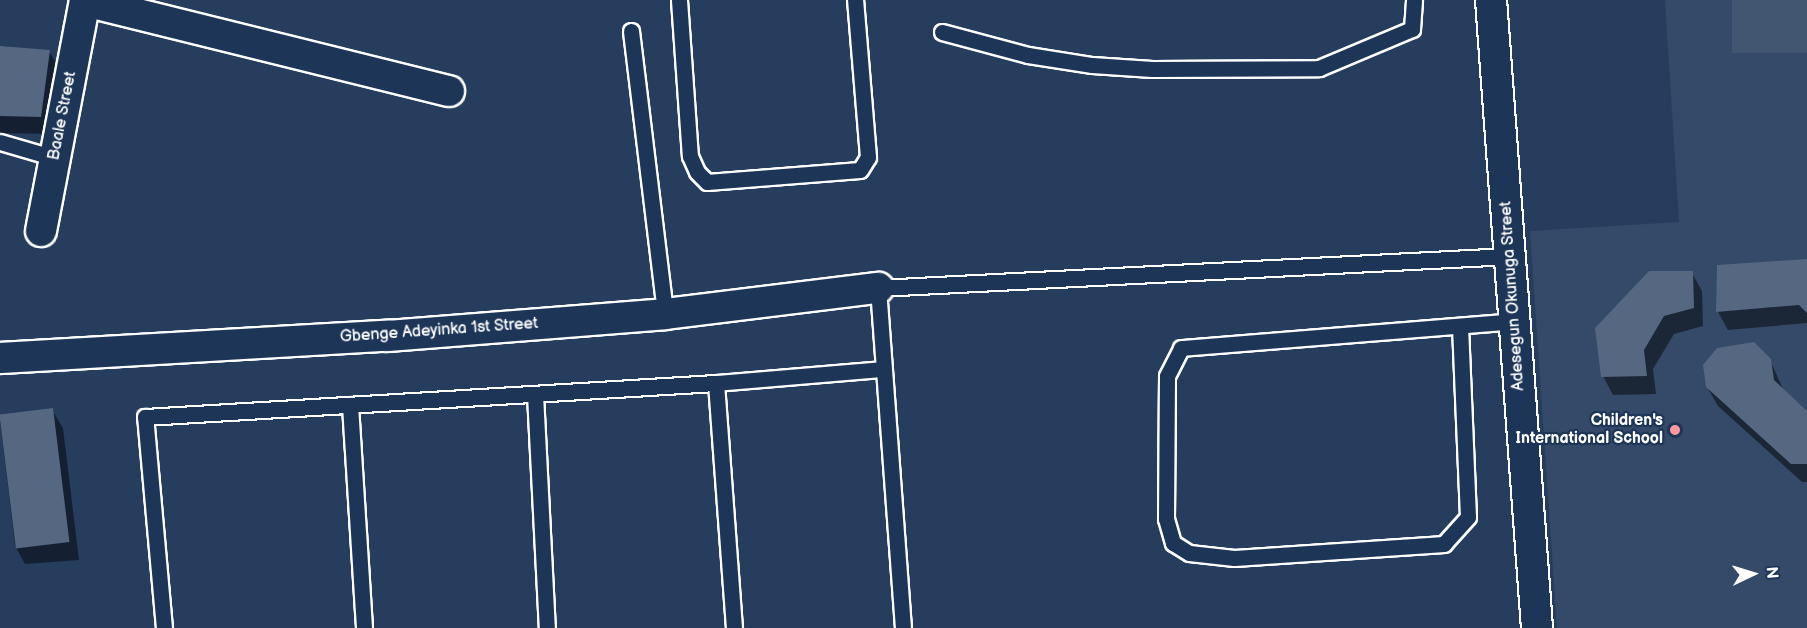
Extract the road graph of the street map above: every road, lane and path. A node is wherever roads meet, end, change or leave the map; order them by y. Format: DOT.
graph roads {
  1 [pos="85,0"];
  2 [pos="679,0"];
  3 [pos="855,0"];
  4 [pos="1414,0"];
  5 [pos="1491,0"];
  6 [pos="631,31"];
  7 [pos="942,32"];
  8 [pos="449,92"];
  9 [pos="0,142"];
  10 [pos="56,158"];
  11 [pos="41,231"];
  12 [pos="1510,256"];
  13 [pos="878,288"];
  14 [pos="665,314"];
  15 [pos="1515,321"];
  16 [pos="1460,326"];
  17 [pos="0,358"];
  18 [pos="882,369"];
  19 [pos="716,383"];
  20 [pos="535,393"];
  21 [pos="350,405"];
  22 [pos="164,628"];
  23 [pos="364,628"];
  24 [pos="547,628"];
  25 [pos="734,628"];
  26 [pos="903,628"];
  27 [pos="1537,628"];
  1 -- 8 [label="street"];
  1 -- 10 [label="street, Baale Street"];
  2 -- 3 [label="lane"];
  4 -- 7 [label="lane"];
  5 -- 12 [label="street, Adesegun Okunuga Street"];
  6 -- 14 [label="lane"];
  9 -- 10 [label="lane"];
  10 -- 11 [label="street, Baale Street"];
  12 -- 13 [label="lane"];
  12 -- 15 [label="street, Adesegun Okunuga Street"];
  13 -- 14 [label="street, Gbenge Adeyinka 1st Street"];
  13 -- 18 [label="lane"];
  14 -- 17 [label="street, Gbenge Adeyinka 1st Street"];
  15 -- 16 [label="lane"];
  15 -- 27 [label="street, Adesegun Okunuga Street"];
  16 -- 16 [label="lane"];
  18 -- 19 [label="lane"];
  18 -- 26 [label="lane"];
  19 -- 20 [label="lane"];
  19 -- 25 [label="lane"];
  20 -- 21 [label="lane"];
  20 -- 24 [label="lane"];
  21 -- 22 [label="lane"];
  21 -- 23 [label="lane"];
}
